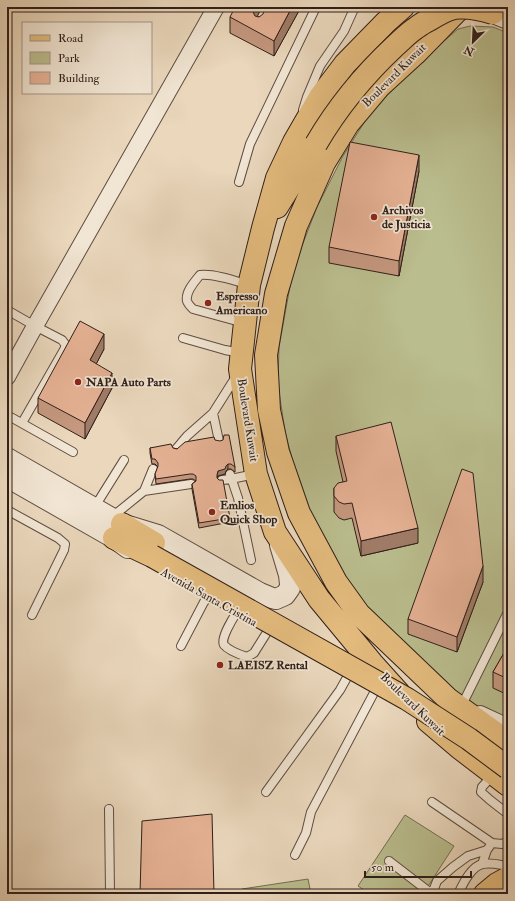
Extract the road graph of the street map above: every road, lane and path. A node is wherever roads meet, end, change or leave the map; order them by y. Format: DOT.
graph roads {
  1 [pos="216,7"];
  2 [pos="316,7"];
  3 [pos="353,7"];
  4 [pos="461,7"];
  5 [pos="402,9"];
  6 [pos="501,16"];
  7 [pos="431,38"];
  8 [pos="307,147"];
  9 [pos="239,182"];
  10 [pos="296,226"];
  11 [pos="249,285"];
  12 [pos="7,310"];
  13 [pos="245,324"];
  14 [pos="35,326"];
  15 [pos="183,338"];
  16 [pos="241,361"];
  17 [pos="7,377"];
  18 [pos="213,413"];
  19 [pos="7,415"];
  20 [pos="22,423"];
  21 [pos="220,441"];
  22 [pos="176,449"];
  23 [pos="73,452"];
  24 [pos="7,458"];
  25 [pos="124,460"];
  26 [pos="153,469"];
  27 [pos="256,474"];
  28 [pos="230,477"];
  29 [pos="7,478"];
  30 [pos="222,480"];
  31 [pos="192,484"];
  32 [pos="144,491"];
  33 [pos="94,508"];
  34 [pos="7,510"];
  35 [pos="116,526"];
  36 [pos="275,532"];
  37 [pos="154,550"];
  38 [pos="251,560"];
  39 [pos="209,597"];
  40 [pos="237,612"];
  41 [pos="508,612"];
  42 [pos="32,615"];
  43 [pos="269,629"];
  44 [pos="181,646"];
  45 [pos="350,672"];
  46 [pos="377,687"];
  47 [pos="455,702"];
  48 [pos="415,710"];
  49 [pos="508,727"];
  50 [pos="508,742"];
  51 [pos="508,752"];
  52 [pos="503,776"];
  53 [pos="266,792"];
  54 [pos="432,802"];
  55 [pos="109,809"];
  56 [pos="508,814"];
  57 [pos="508,841"];
  58 [pos="492,843"];
  59 [pos="487,850"];
  60 [pos="295,855"];
  61 [pos="389,861"];
  62 [pos="482,864"];
  63 [pos="508,866"];
  64 [pos="508,878"];
  65 [pos="110,894"];
  66 [pos="432,894"];
  67 [pos="458,894"];
  68 [pos="485,894"];
  1 -- 14 [label="street"];
  2 -- 9 [label="lane"];
  3 -- 8 [label="lane"];
  4 -- 7 [label="main road, Boulevard Kuwait"];
  5 -- 7 [label="main road"];
  5 -- 8 [label="main road, Boulevard Kuwait"];
  6 -- 8 [label="main road, bridge"];
  7 -- 10 [label="main road, Boulevard Kuwait"];
  8 -- 10 [label="main road"];
  8 -- 11 [label="main road, Boulevard Kuwait"];
  10 -- 47 [label="main road, Boulevard Kuwait"];
  11 -- 13 [label="main road, Boulevard Kuwait"];
  11 -- 13 [label="lane"];
  12 -- 14 [label="lane"];
  13 -- 16 [label="main road, Boulevard Kuwait"];
  14 -- 17 [label="street"];
  14 -- 20 [label="lane"];
  15 -- 16 [label="lane"];
  16 -- 18 [label="lane"];
  16 -- 27 [label="main road, Boulevard Kuwait"];
  18 -- 21 [label="lane"];
  18 -- 22 [label="lane"];
  19 -- 20 [label="lane"];
  20 -- 23 [label="lane"];
  24 -- 33 [label="street, Avenida Santa Cristina"];
  25 -- 33 [label="lane"];
  26 -- 32 [label="lane"];
  27 -- 28 [label="lane"];
  27 -- 36 [label="main road, Boulevard Kuwait"];
  28 -- 30 [label="lane"];
  28 -- 38 [label="lane"];
  29 -- 35 [label="street, Avenida Santa Cristina"];
  31 -- 32 [label="lane"];
  32 -- 35 [label="lane"];
  33 -- 35 [label="street, Avenida Santa Cristina"];
  34 -- 42 [label="lane"];
  35 -- 36 [label="street, Avenida Santa Cristina"];
  35 -- 37 [label="main road"];
  35 -- 39 [label="street, Avenida Santa Cristina"];
  36 -- 48 [label="main road, Boulevard Kuwait"];
  37 -- 51 [label="main road"];
  37 -- 52 [label="main road, bridge"];
  39 -- 40 [label="street, Avenida Santa Cristina"];
  39 -- 44 [label="lane"];
  40 -- 43 [label="street, Avenida Santa Cristina"];
  40 -- 43 [label="lane"];
  41 -- 47 [label="lane"];
  43 -- 45 [label="street, Avenida Santa Cristina"];
  45 -- 46 [label="street, Avenida Santa Cristina"];
  45 -- 53 [label="lane"];
  46 -- 48 [label="street, Avenida Santa Cristina"];
  46 -- 60 [label="lane"];
  47 -- 49 [label="street"];
  47 -- 50 [label="main road, Boulevard Kuwait"];
  48 -- 52 [label="main road, Boulevard Kuwait"];
  52 -- 56 [label="lane"];
  54 -- 58 [label="lane"];
  55 -- 65 [label="lane"];
  57 -- 58 [label="lane"];
  58 -- 59 [label="lane"];
  59 -- 62 [label="lane"];
  59 -- 66 [label="lane"];
  61 -- 66 [label="lane"];
  62 -- 63 [label="lane"];
  62 -- 67 [label="lane"];
  64 -- 68 [label="main road"];
}
